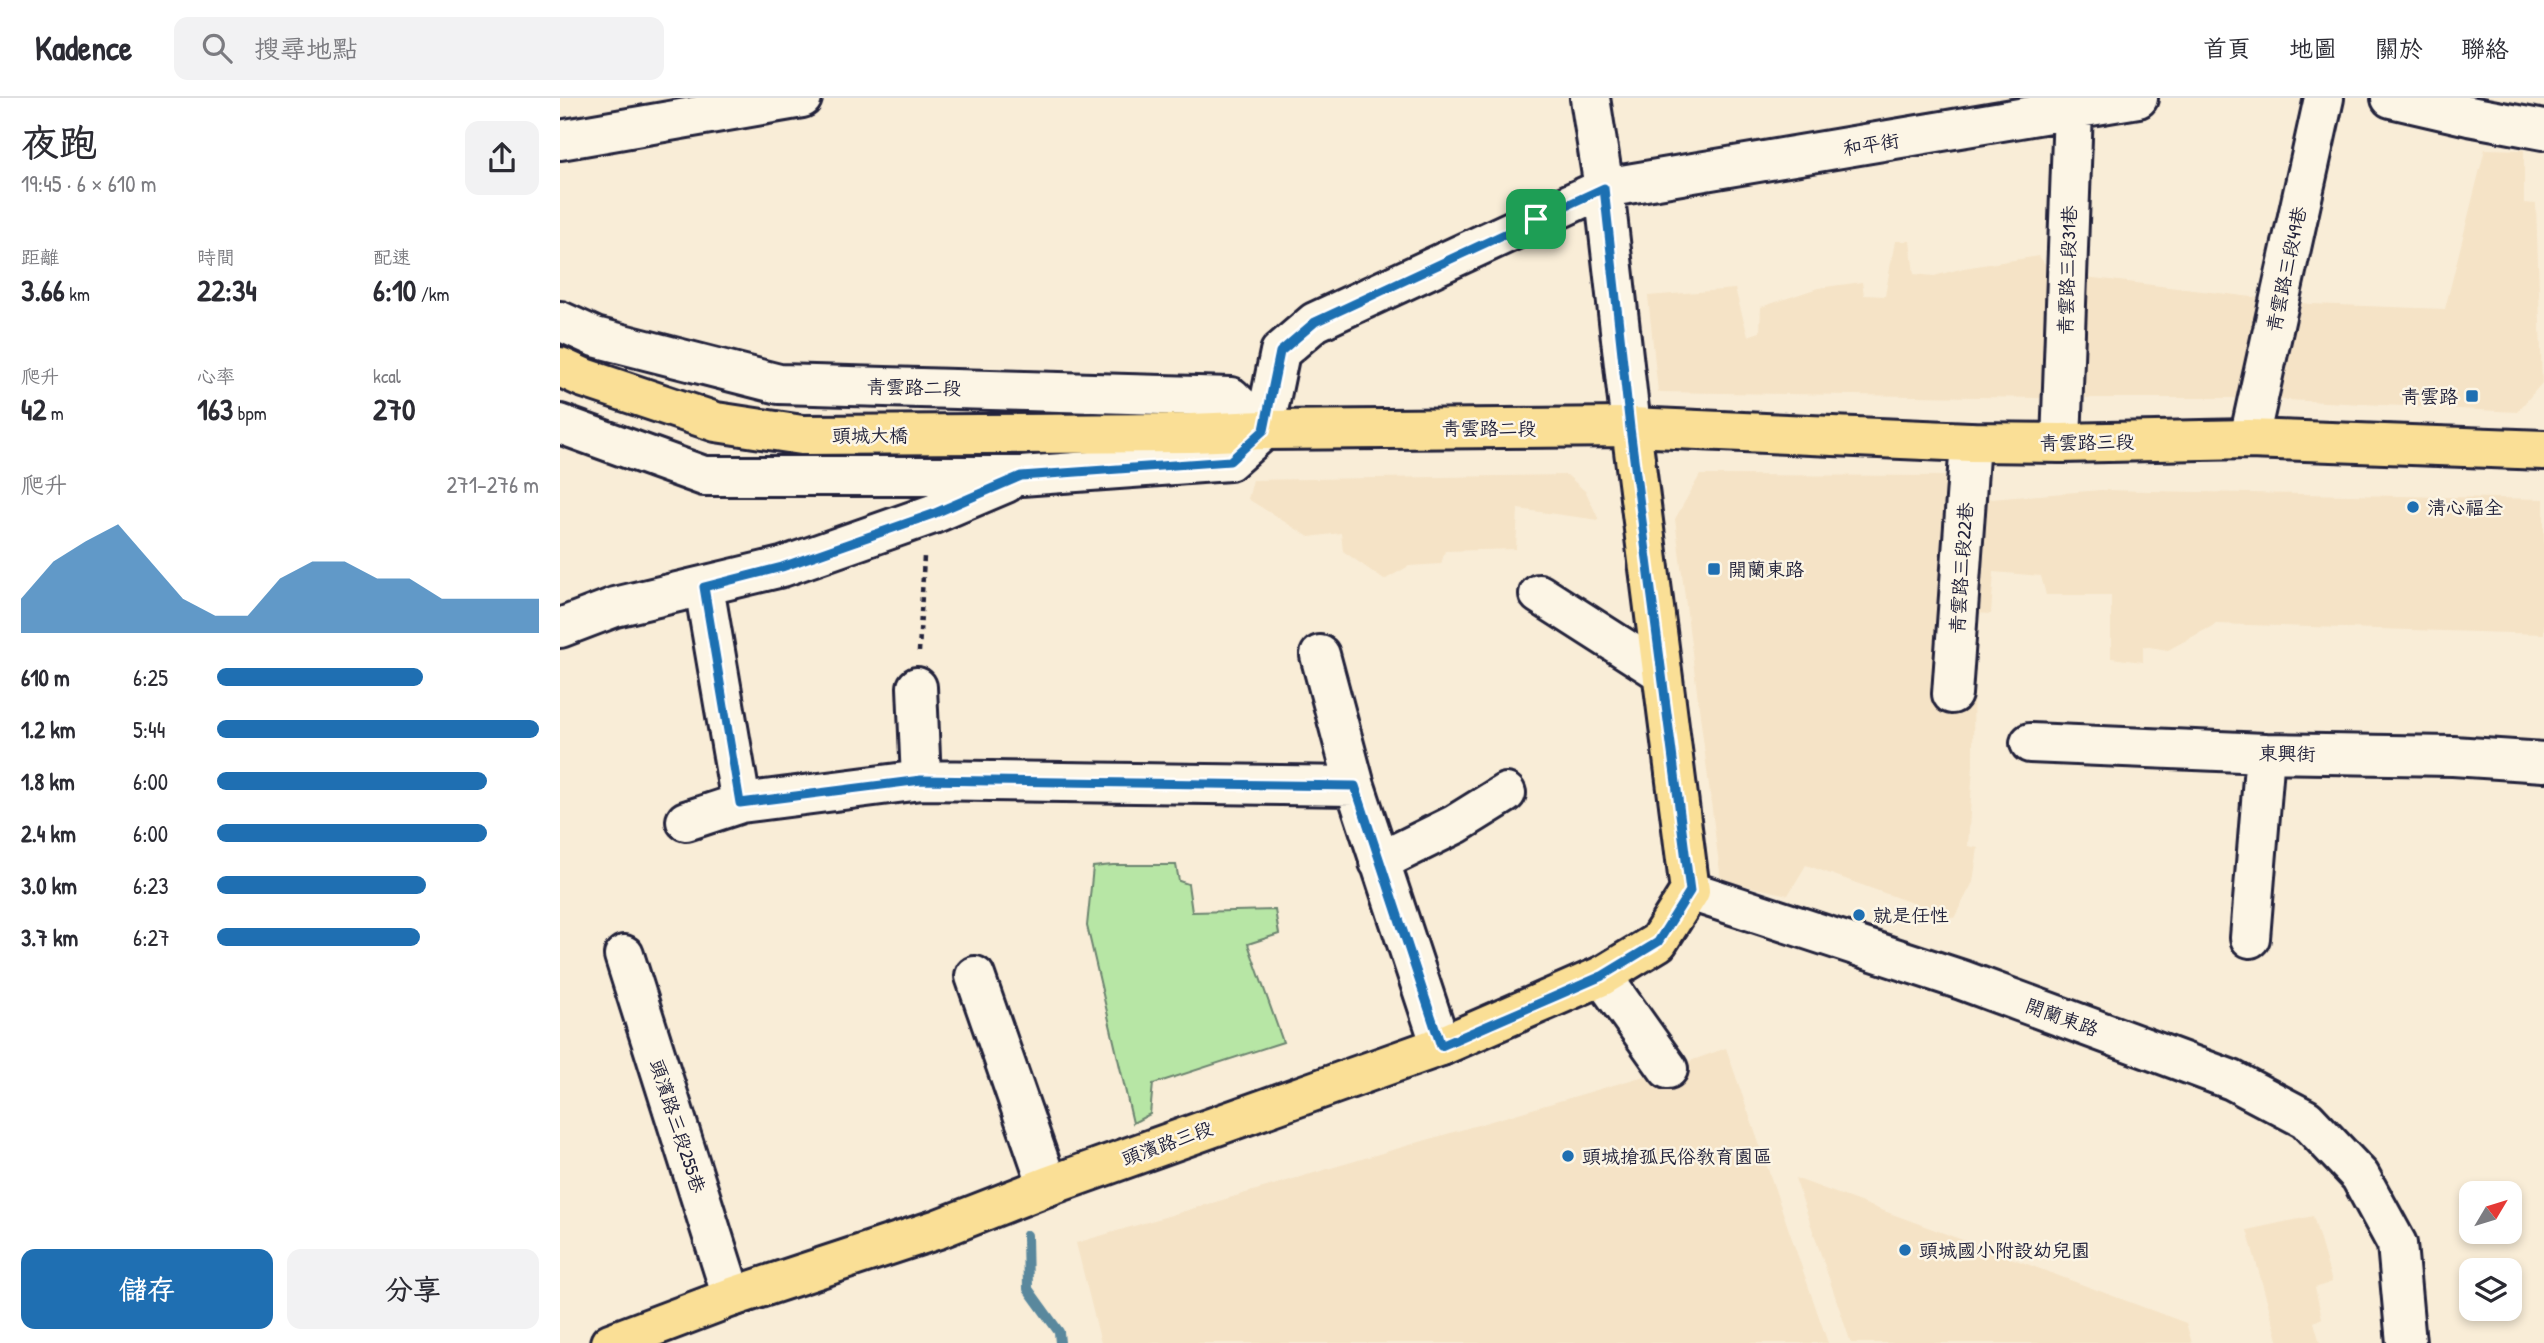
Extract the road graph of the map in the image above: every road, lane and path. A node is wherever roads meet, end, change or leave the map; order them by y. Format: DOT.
graph roads {
  1 [pos="802,98"];
  2 [pos="1590,98"];
  3 [pos="2138,98"];
  4 [pos="2324,98"];
  5 [pos="2391,98"];
  6 [pos="2071,104"];
  7 [pos="2544,130"];
  8 [pos="560,140"];
  9 [pos="1604,188"];
  10 [pos="560,321"];
  11 [pos="560,367"];
  12 [pos="560,424"];
  13 [pos="1630,428"];
  14 [pos="1264,430"];
  15 [pos="1191,433"];
  16 [pos="2249,439"];
  17 [pos="1969,442"];
  18 [pos="2061,443"];
  19 [pos="2544,450"];
  20 [pos="1021,476"];
  21 [pos="925,548"];
  22 [pos="704,587"];
  23 [pos="1539,594"];
  24 [pos="560,628"];
  25 [pos="1320,655"];
  26 [pos="1661,672"];
  27 [pos="917,687"];
  28 [pos="1952,694"];
  29 [pos="2030,743"];
  30 [pos="2265,753"];
  31 [pos="2544,762"];
  32 [pos="921,780"];
  33 [pos="1355,786"];
  34 [pos="1506,793"];
  35 [pos="740,803"];
  36 [pos="686,821"];
  37 [pos="1379,862"];
  38 [pos="1690,891"];
  39 [pos="2250,938"];
  40 [pos="624,955"];
  41 [pos="975,976"];
  42 [pos="1602,976"];
  43 [pos="1441,1046"];
  44 [pos="1668,1069"];
  45 [pos="1048,1186"];
  46 [pos="732,1297"];
  47 [pos="610,1343"];
  48 [pos="2406,1343"];
  1 -- 8 [label="street"];
  2 -- 9 [label="street"];
  3 -- 6 [label="street, 和平街"];
  4 -- 16 [label="street, 青雲路三段49巷"];
  5 -- 7 [label="street"];
  6 -- 9 [label="street, 和平街"];
  6 -- 18 [label="street, 青雲路三段31巷"];
  9 -- 13 [label="street"];
  9 -- 14 [label="street, 和平街"];
  10 -- 14 [label="street, 青雲路二段"];
  11 -- 15 [label="main road, 頭城大橋"];
  12 -- 20 [label="street"];
  13 -- 14 [label="main road, 青雲路二段"];
  13 -- 17 [label="main road, 青雲路三段"];
  13 -- 26 [label="main road"];
  14 -- 15 [label="main road, 青雲路二段"];
  14 -- 20 [label="street"];
  16 -- 18 [label="main road, 青雲路三段"];
  16 -- 19 [label="main road, 青雲路三段"];
  17 -- 18 [label="main road, 青雲路三段"];
  17 -- 28 [label="street, 青雲路三段22巷"];
  20 -- 22 [label="street"];
  21 -- 27 [label="path"];
  22 -- 24 [label="street"];
  22 -- 35 [label="street"];
  23 -- 26 [label="street"];
  25 -- 33 [label="street"];
  26 -- 38 [label="main road"];
  27 -- 32 [label="street"];
  29 -- 30 [label="street, 東興街"];
  30 -- 31 [label="street, 東興街"];
  30 -- 39 [label="street"];
  32 -- 33 [label="street"];
  32 -- 35 [label="street"];
  33 -- 37 [label="street"];
  34 -- 37 [label="street"];
  35 -- 36 [label="street"];
  37 -- 43 [label="street"];
  38 -- 42 [label="main road, 頭濱路三段"];
  38 -- 48 [label="street, 開蘭東路"];
  40 -- 46 [label="street, 頭濱路三段255巷"];
  41 -- 45 [label="street"];
  42 -- 43 [label="main road, 頭濱路三段"];
  42 -- 44 [label="street"];
  43 -- 45 [label="main road, 頭濱路三段"];
  45 -- 46 [label="main road, 頭濱路三段"];
  46 -- 47 [label="main road, 頭濱路三段"];
}
